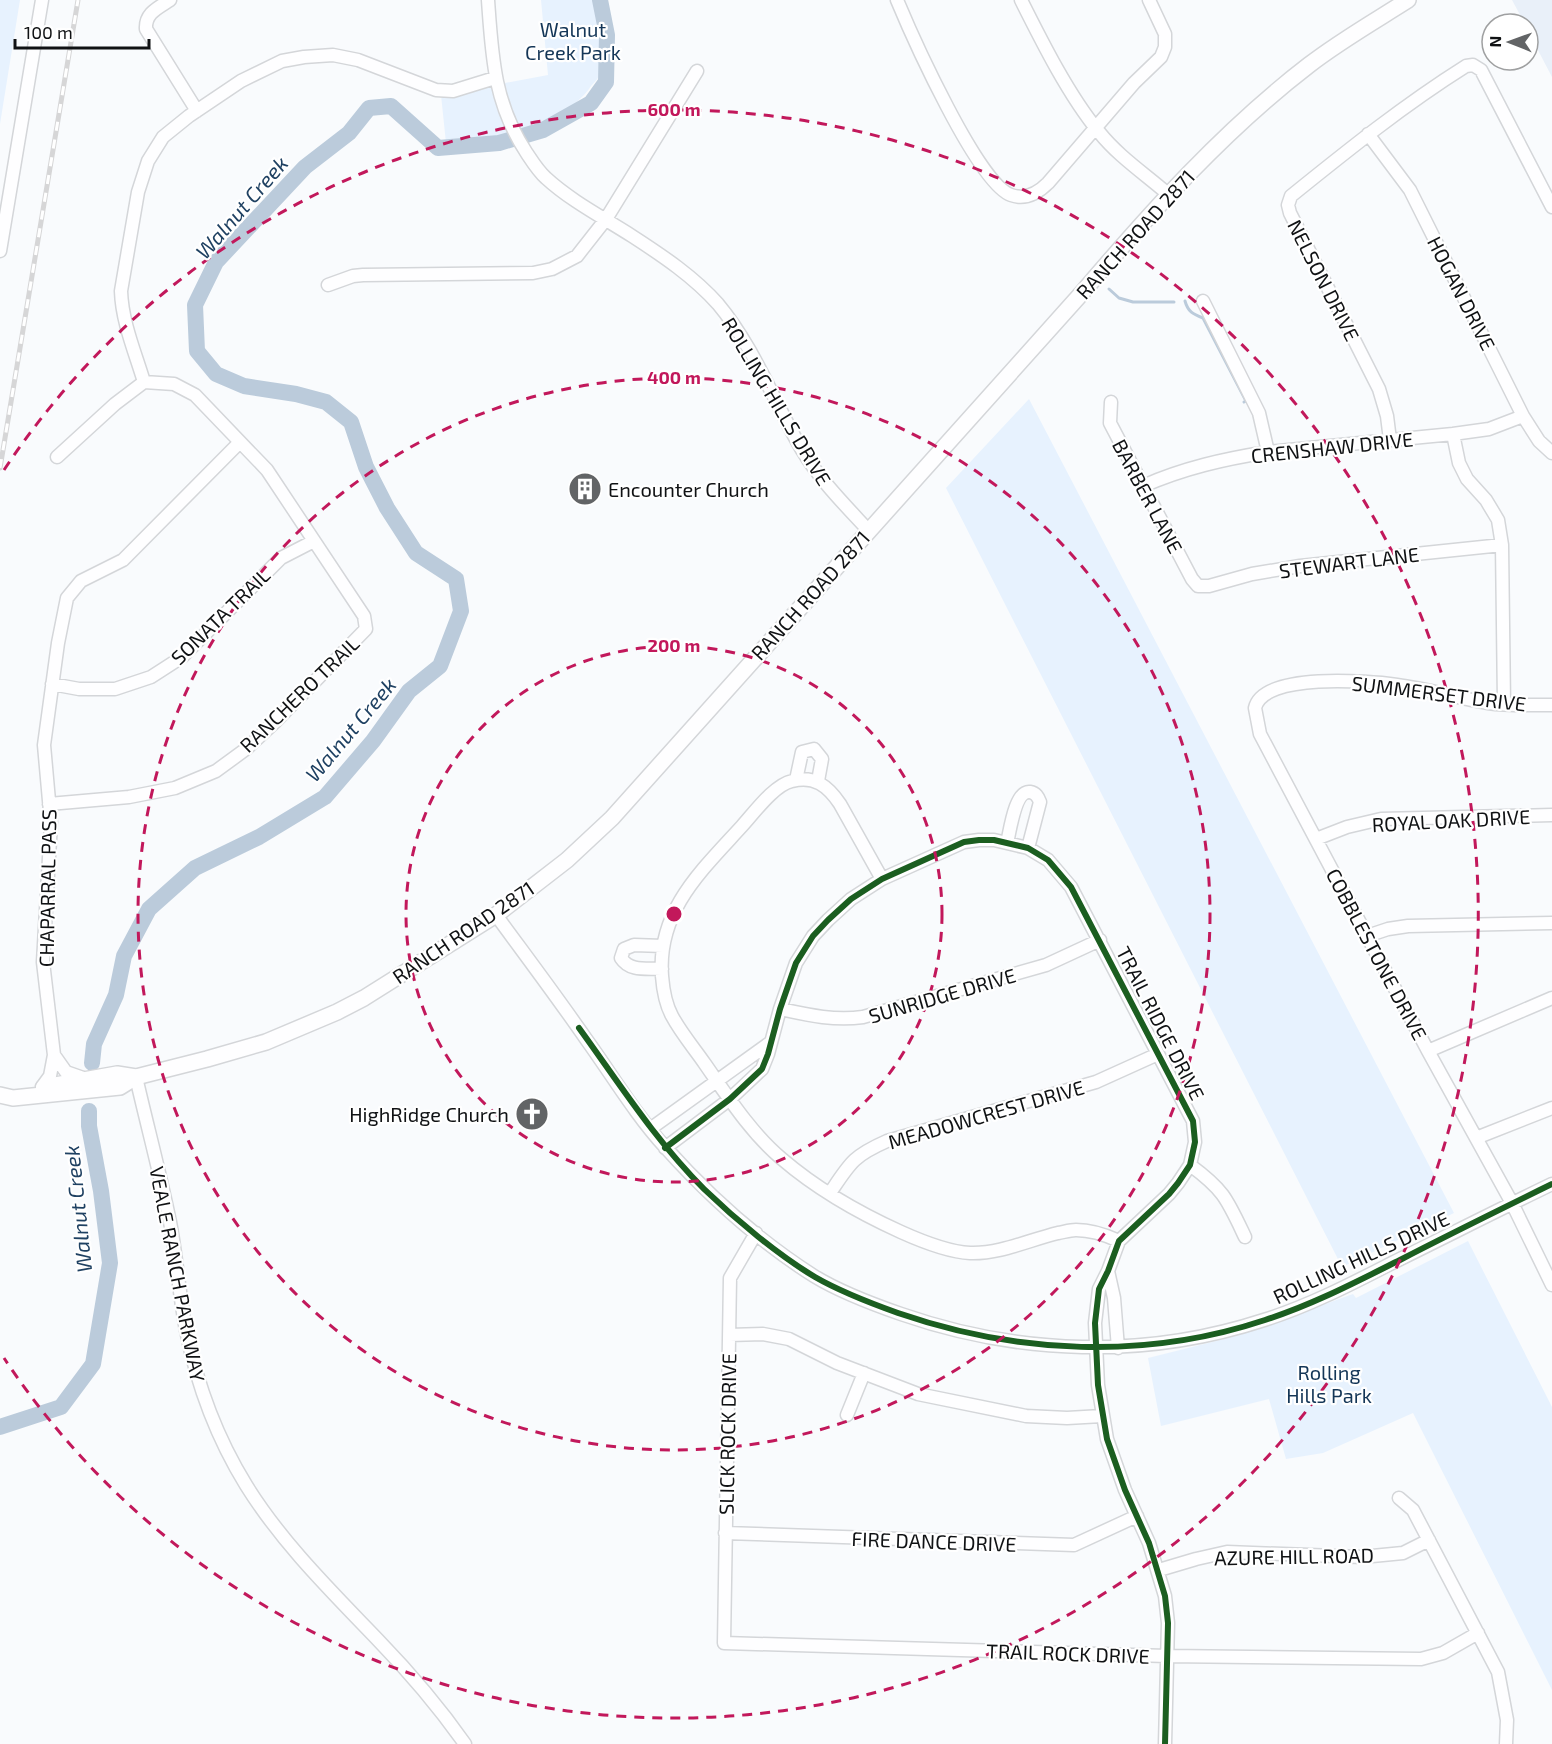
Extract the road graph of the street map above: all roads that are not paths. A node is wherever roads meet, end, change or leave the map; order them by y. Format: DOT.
graph roads {
  1 [pos="42,0"];
  2 [pos="170,0"];
  3 [pos="488,0"];
  4 [pos="897,0"];
  5 [pos="1022,0"];
  6 [pos="1149,0"];
  7 [pos="1408,0"];
  8 [pos="697,71"];
  9 [pos="495,78"];
  10 [pos="197,111"];
  11 [pos="1096,128"];
  12 [pos="1368,134"];
  13 [pos="1168,194"];
  14 [pos="1552,207"];
  15 [pos="606,219"];
  16 [pos="0,251"];
  17 [pos="328,285"];
  18 [pos="1203,301"];
  19 [pos="144,382"];
  20 [pos="1111,402"];
  21 [pos="1523,416"];
  22 [pos="1453,434"];
  23 [pos="1390,440"];
  24 [pos="240,442"];
  25 [pos="1268,452"];
  26 [pos="1552,453"];
  27 [pos="57,457"];
  28 [pos="1143,486"];
  29 [pos="868,530"];
  30 [pos="314,541"];
  31 [pos="1502,545"];
  32 [pos="1198,586"];
  33 [pos="52,684"];
  34 [pos="1258,700"];
  35 [pos="1504,704"];
  36 [pos="1552,705"];
  37 [pos="796,780"];
  38 [pos="818,781"];
  39 [pos="50,804"];
  40 [pos="1552,815"];
  41 [pos="1316,839"];
  42 [pos="1007,843"];
  43 [pos="1028,848"];
  44 [pos="882,879"];
  45 [pos="496,915"];
  46 [pos="1552,923"];
  47 [pos="1367,936"];
  48 [pos="1100,940"];
  49 [pos="663,946"];
  50 [pos="662,969"];
  51 [pos="1552,998"];
  52 [pos="780,1009"];
  53 [pos="771,1042"];
  54 [pos="1428,1051"];
  55 [pos="1158,1054"];
  56 [pos="54,1055"];
  57 [pos="136,1077"];
  58 [pos="86,1080"];
  59 [pos="716,1080"];
  60 [pos="42,1087"];
  61 [pos="2,1095"];
  62 [pos="729,1099"];
  63 [pos="1552,1108"];
  64 [pos="650,1129"];
  65 [pos="1476,1138"];
  66 [pos="665,1148"];
  67 [pos="1190,1165"];
  68 [pos="1552,1184"];
  69 [pos="830,1193"];
  70 [pos="1512,1203"];
  71 [pos="756,1233"];
  72 [pos="1245,1237"];
  73 [pos="1119,1241"];
  74 [pos="1108,1271"];
  75 [pos="1552,1285"];
  76 [pos="729,1335"];
  77 [pos="1096,1348"];
  78 [pos="1118,1348"];
  79 [pos="864,1374"];
  80 [pos="847,1415"];
  81 [pos="1102,1416"];
  82 [pos="1399,1498"];
  83 [pos="1137,1516"];
  84 [pos="725,1533"];
  85 [pos="1429,1540"];
  86 [pos="1158,1570"];
  87 [pos="1478,1633"];
  88 [pos="724,1643"];
  89 [pos="1167,1656"];
  90 [pos="465,1744"];
  91 [pos="1165,1744"];
  92 [pos="1506,1744"];
  1 -- 16 [label="street"];
  2 -- 10 [label="street"];
  3 -- 9 [label="street, ROLLING HILLS DRIVE"];
  4 -- 11 [label="street"];
  5 -- 11 [label="street"];
  6 -- 11 [label="street"];
  7 -- 13 [label="main road, RANCH ROAD 2871"];
  8 -- 15 [label="street"];
  9 -- 10 [label="street"];
  9 -- 15 [label="street, ROLLING HILLS DRIVE"];
  10 -- 19 [label="street"];
  11 -- 13 [label="street"];
  12 -- 14 [label="street, NELSON DRIVE"];
  12 -- 21 [label="street, HOGAN DRIVE"];
  12 -- 23 [label="street, NELSON DRIVE"];
  13 -- 29 [label="main road, RANCH ROAD 2871"];
  15 -- 17 [label="street"];
  15 -- 29 [label="street, ROLLING HILLS DRIVE"];
  18 -- 25 [label="street"];
  19 -- 24 [label="street, RANCHERO TRAIL"];
  19 -- 27 [label="street"];
  20 -- 28 [label="street, BARBER LANE"];
  21 -- 22 [label="street, CRENSHAW DRIVE"];
  21 -- 26 [label="street, HOGAN DRIVE"];
  22 -- 23 [label="street, CRENSHAW DRIVE"];
  22 -- 31 [label="street"];
  23 -- 25 [label="street, CRENSHAW DRIVE"];
  24 -- 30 [label="street, RANCHERO TRAIL"];
  24 -- 33 [label="street, CHAPARRAL PASS"];
  25 -- 28 [label="street, CRENSHAW DRIVE"];
  28 -- 32 [label="street, BARBER LANE"];
  29 -- 45 [label="main road, RANCH ROAD 2871"];
  30 -- 33 [label="street, SONATA TRAIL"];
  30 -- 39 [label="street, RANCHERO TRAIL"];
  31 -- 32 [label="street, STEWART LANE"];
  31 -- 35 [label="street"];
  33 -- 39 [label="street, CHAPARRAL PASS"];
  34 -- 35 [label="street, SUMMERSET DRIVE"];
  34 -- 41 [label="street, COBBLESTONE DRIVE"];
  35 -- 36 [label="street, SUMMERSET DRIVE"];
  37 -- 38 [label="street"];
  37 -- 38 [label="street"];
  37 -- 49 [label="street"];
  38 -- 44 [label="street"];
  39 -- 56 [label="street, CHAPARRAL PASS"];
  40 -- 41 [label="street, ROYAL OAK DRIVE"];
  41 -- 47 [label="street, COBBLESTONE DRIVE"];
  42 -- 43 [label="street, TRAIL RIDGE DRIVE"];
  42 -- 43 [label="street"];
  42 -- 44 [label="street, TRAIL RIDGE DRIVE"];
  43 -- 48 [label="street, TRAIL RIDGE DRIVE"];
  44 -- 52 [label="street, TRAIL RIDGE DRIVE"];
  45 -- 57 [label="main road, RANCH ROAD 2871"];
  45 -- 64 [label="street, ROLLING HILLS DRIVE"];
  46 -- 47 [label="street"];
  47 -- 54 [label="street, COBBLESTONE DRIVE"];
  48 -- 52 [label="street, SUNRIDGE DRIVE"];
  48 -- 55 [label="street, TRAIL RIDGE DRIVE"];
  49 -- 50 [label="street"];
  49 -- 50 [label="street"];
  50 -- 59 [label="street"];
  51 -- 54 [label="street"];
  52 -- 53 [label="street, TRAIL RIDGE DRIVE"];
  53 -- 59 [label="street"];
  53 -- 62 [label="street, TRAIL RIDGE DRIVE"];
  54 -- 65 [label="street, COBBLESTONE DRIVE"];
  55 -- 67 [label="street, TRAIL RIDGE DRIVE"];
  55 -- 69 [label="street, MEADOWCREST DRIVE"];
  56 -- 58 [label="street"];
  56 -- 60 [label="street, CHAPARRAL PASS"];
  57 -- 58 [label="main road, RANCH ROAD 2871"];
  57 -- 61 [label="main road, RANCH ROAD 2871"];
  57 -- 90 [label="street, VEALE RANCH PARKWAY"];
  58 -- 60 [label="main road, RANCH ROAD 2871"];
  59 -- 62 [label="street"];
  59 -- 64 [label="street"];
  60 -- 61 [label="main road, RANCH ROAD 2871"];
  62 -- 66 [label="street, TRAIL RIDGE DRIVE"];
  62 -- 69 [label="street"];
  63 -- 65 [label="street"];
  64 -- 66 [label="street, ROLLING HILLS DRIVE"];
  65 -- 70 [label="street, COBBLESTONE DRIVE"];
  66 -- 71 [label="street, ROLLING HILLS DRIVE"];
  67 -- 72 [label="street"];
  67 -- 73 [label="street, TRAIL RIDGE DRIVE"];
  68 -- 70 [label="street, ROLLING HILLS DRIVE"];
  69 -- 73 [label="street"];
  70 -- 75 [label="street, COBBLESTONE DRIVE"];
  70 -- 78 [label="street, ROLLING HILLS DRIVE"];
  71 -- 76 [label="street, SLICK ROCK DRIVE"];
  71 -- 77 [label="street, ROLLING HILLS DRIVE"];
  73 -- 74 [label="street, TRAIL RIDGE DRIVE"];
  74 -- 77 [label="street, TRAIL RIDGE DRIVE"];
  74 -- 78 [label="street"];
  76 -- 79 [label="street"];
  76 -- 84 [label="street, SLICK ROCK DRIVE"];
  77 -- 78 [label="street, ROLLING HILLS DRIVE"];
  77 -- 81 [label="street, TRAIL RIDGE DRIVE"];
  79 -- 80 [label="street"];
  79 -- 81 [label="street"];
  81 -- 83 [label="street, TRAIL RIDGE DRIVE"];
  82 -- 85 [label="street"];
  83 -- 84 [label="street, FIRE DANCE DRIVE"];
  83 -- 86 [label="street, TRAIL RIDGE DRIVE"];
  84 -- 88 [label="street, SLICK ROCK DRIVE"];
  85 -- 86 [label="street, AZURE HILL ROAD"];
  85 -- 87 [label="street"];
  86 -- 89 [label="street, TRAIL RIDGE DRIVE"];
  87 -- 89 [label="street, TRAIL ROCK DRIVE"];
  87 -- 92 [label="street"];
  88 -- 89 [label="street, TRAIL ROCK DRIVE"];
  89 -- 91 [label="street, TRAIL RIDGE DRIVE"];
}
